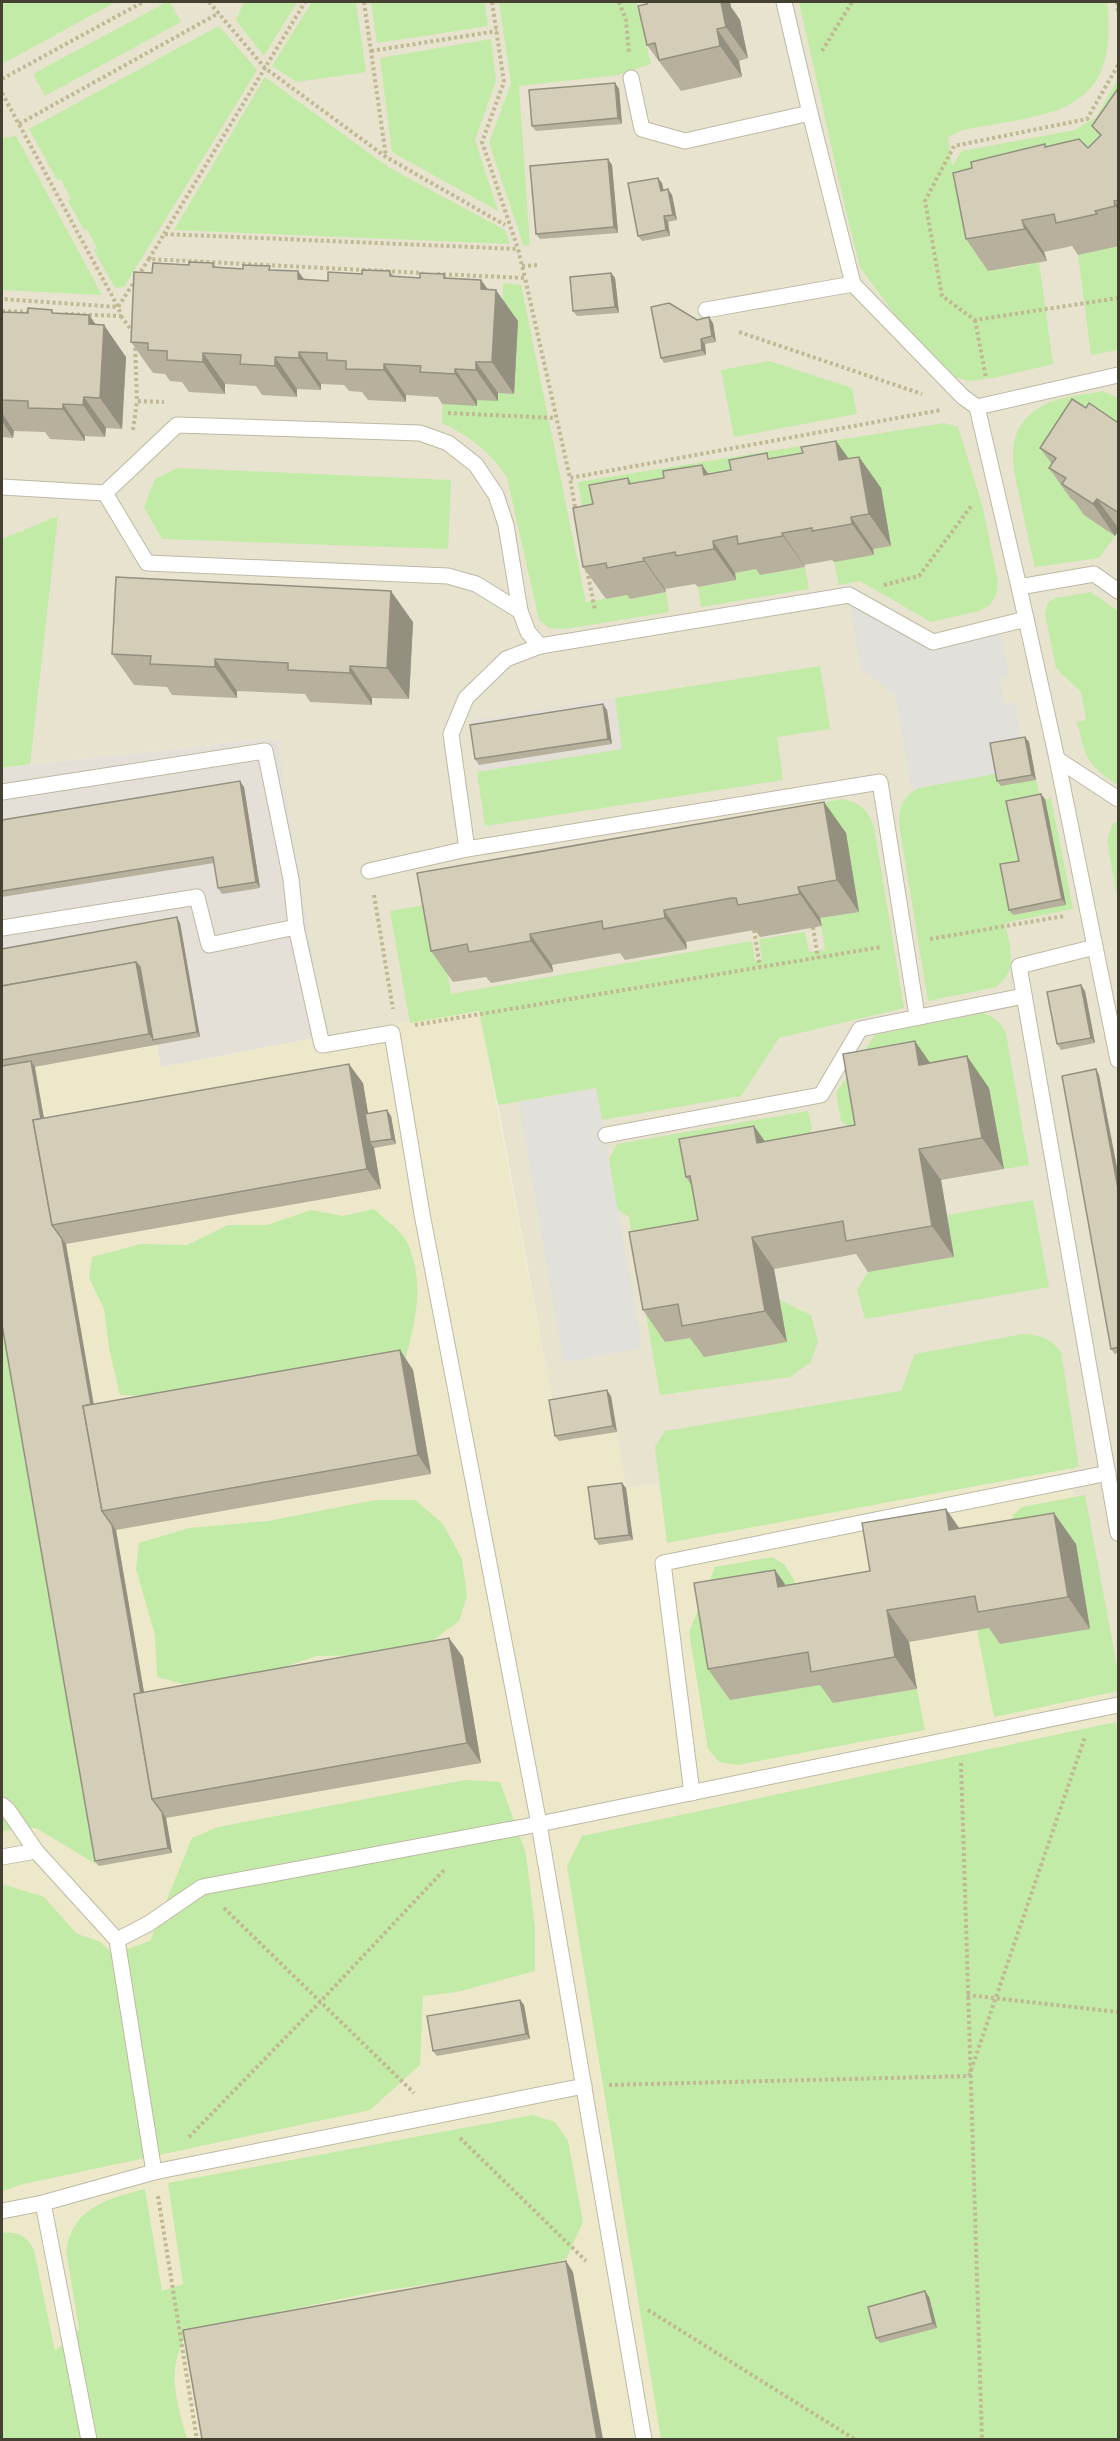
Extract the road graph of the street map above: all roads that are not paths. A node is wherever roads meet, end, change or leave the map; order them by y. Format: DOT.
graph roads {
  1 [pos="784,2"];
  2 [pos="631,78"];
  3 [pos="810,113"];
  4 [pos="853,284"];
  5 [pos="706,310"];
  6 [pos="1119,375"];
  7 [pos="977,407"];
  8 [pos="2,487"];
  9 [pos="105,493"];
  10 [pos="1019,587"];
  11 [pos="1119,591"];
  12 [pos="520,611"];
  13 [pos="1026,619"];
  14 [pos="540,646"];
  15 [pos="1057,759"];
  16 [pos="2,792"];
  17 [pos="1119,799"];
  18 [pos="467,849"];
  19 [pos="369,871"];
  20 [pos="296,927"];
  21 [pos="2,928"];
  22 [pos="1095,947"];
  23 [pos="1024,996"];
  24 [pos="917,1016"];
  25 [pos="1119,1060"];
  26 [pos="606,1135"];
  27 [pos="1108,1473"];
  28 [pos="1119,1533"];
  29 [pos="1119,1705"];
  30 [pos="692,1793"];
  31 [pos="2,1805"];
  32 [pos="539,1824"];
  33 [pos="36,1851"];
  34 [pos="2,1857"];
  35 [pos="117,1940"];
  36 [pos="584,2086"];
  37 [pos="154,2172"];
  38 [pos="43,2203"];
  39 [pos="2,2211"];
  40 [pos="88,2439"];
  41 [pos="644,2439"];
  1 -- 3 [label="lane"];
  2 -- 3 [label="lane"];
  3 -- 4 [label="lane"];
  4 -- 5 [label="lane"];
  4 -- 7 [label="lane"];
  6 -- 7 [label="lane"];
  7 -- 10 [label="lane"];
  8 -- 9 [label="lane"];
  9 -- 12 [label="lane"];
  9 -- 12 [label="lane"];
  10 -- 11 [label="lane"];
  10 -- 13 [label="lane"];
  12 -- 14 [label="lane"];
  13 -- 14 [label="lane"];
  13 -- 15 [label="lane"];
  14 -- 18 [label="lane"];
  15 -- 17 [label="lane"];
  15 -- 22 [label="lane"];
  16 -- 20 [label="lane"];
  18 -- 19 [label="lane"];
  18 -- 24 [label="lane"];
  20 -- 21 [label="lane"];
  20 -- 32 [label="lane"];
  22 -- 23 [label="lane"];
  22 -- 25 [label="lane"];
  23 -- 24 [label="lane"];
  23 -- 27 [label="lane"];
  24 -- 26 [label="lane"];
  27 -- 28 [label="lane"];
  27 -- 30 [label="lane"];
  29 -- 30 [label="lane"];
  30 -- 32 [label="lane"];
  31 -- 33 [label="lane"];
  32 -- 35 [label="lane"];
  32 -- 36 [label="lane"];
  33 -- 34 [label="lane"];
  33 -- 35 [label="lane"];
  35 -- 37 [label="lane"];
  36 -- 37 [label="lane"];
  36 -- 41 [label="lane"];
  37 -- 38 [label="lane"];
  38 -- 39 [label="lane"];
  38 -- 40 [label="lane"];
}
